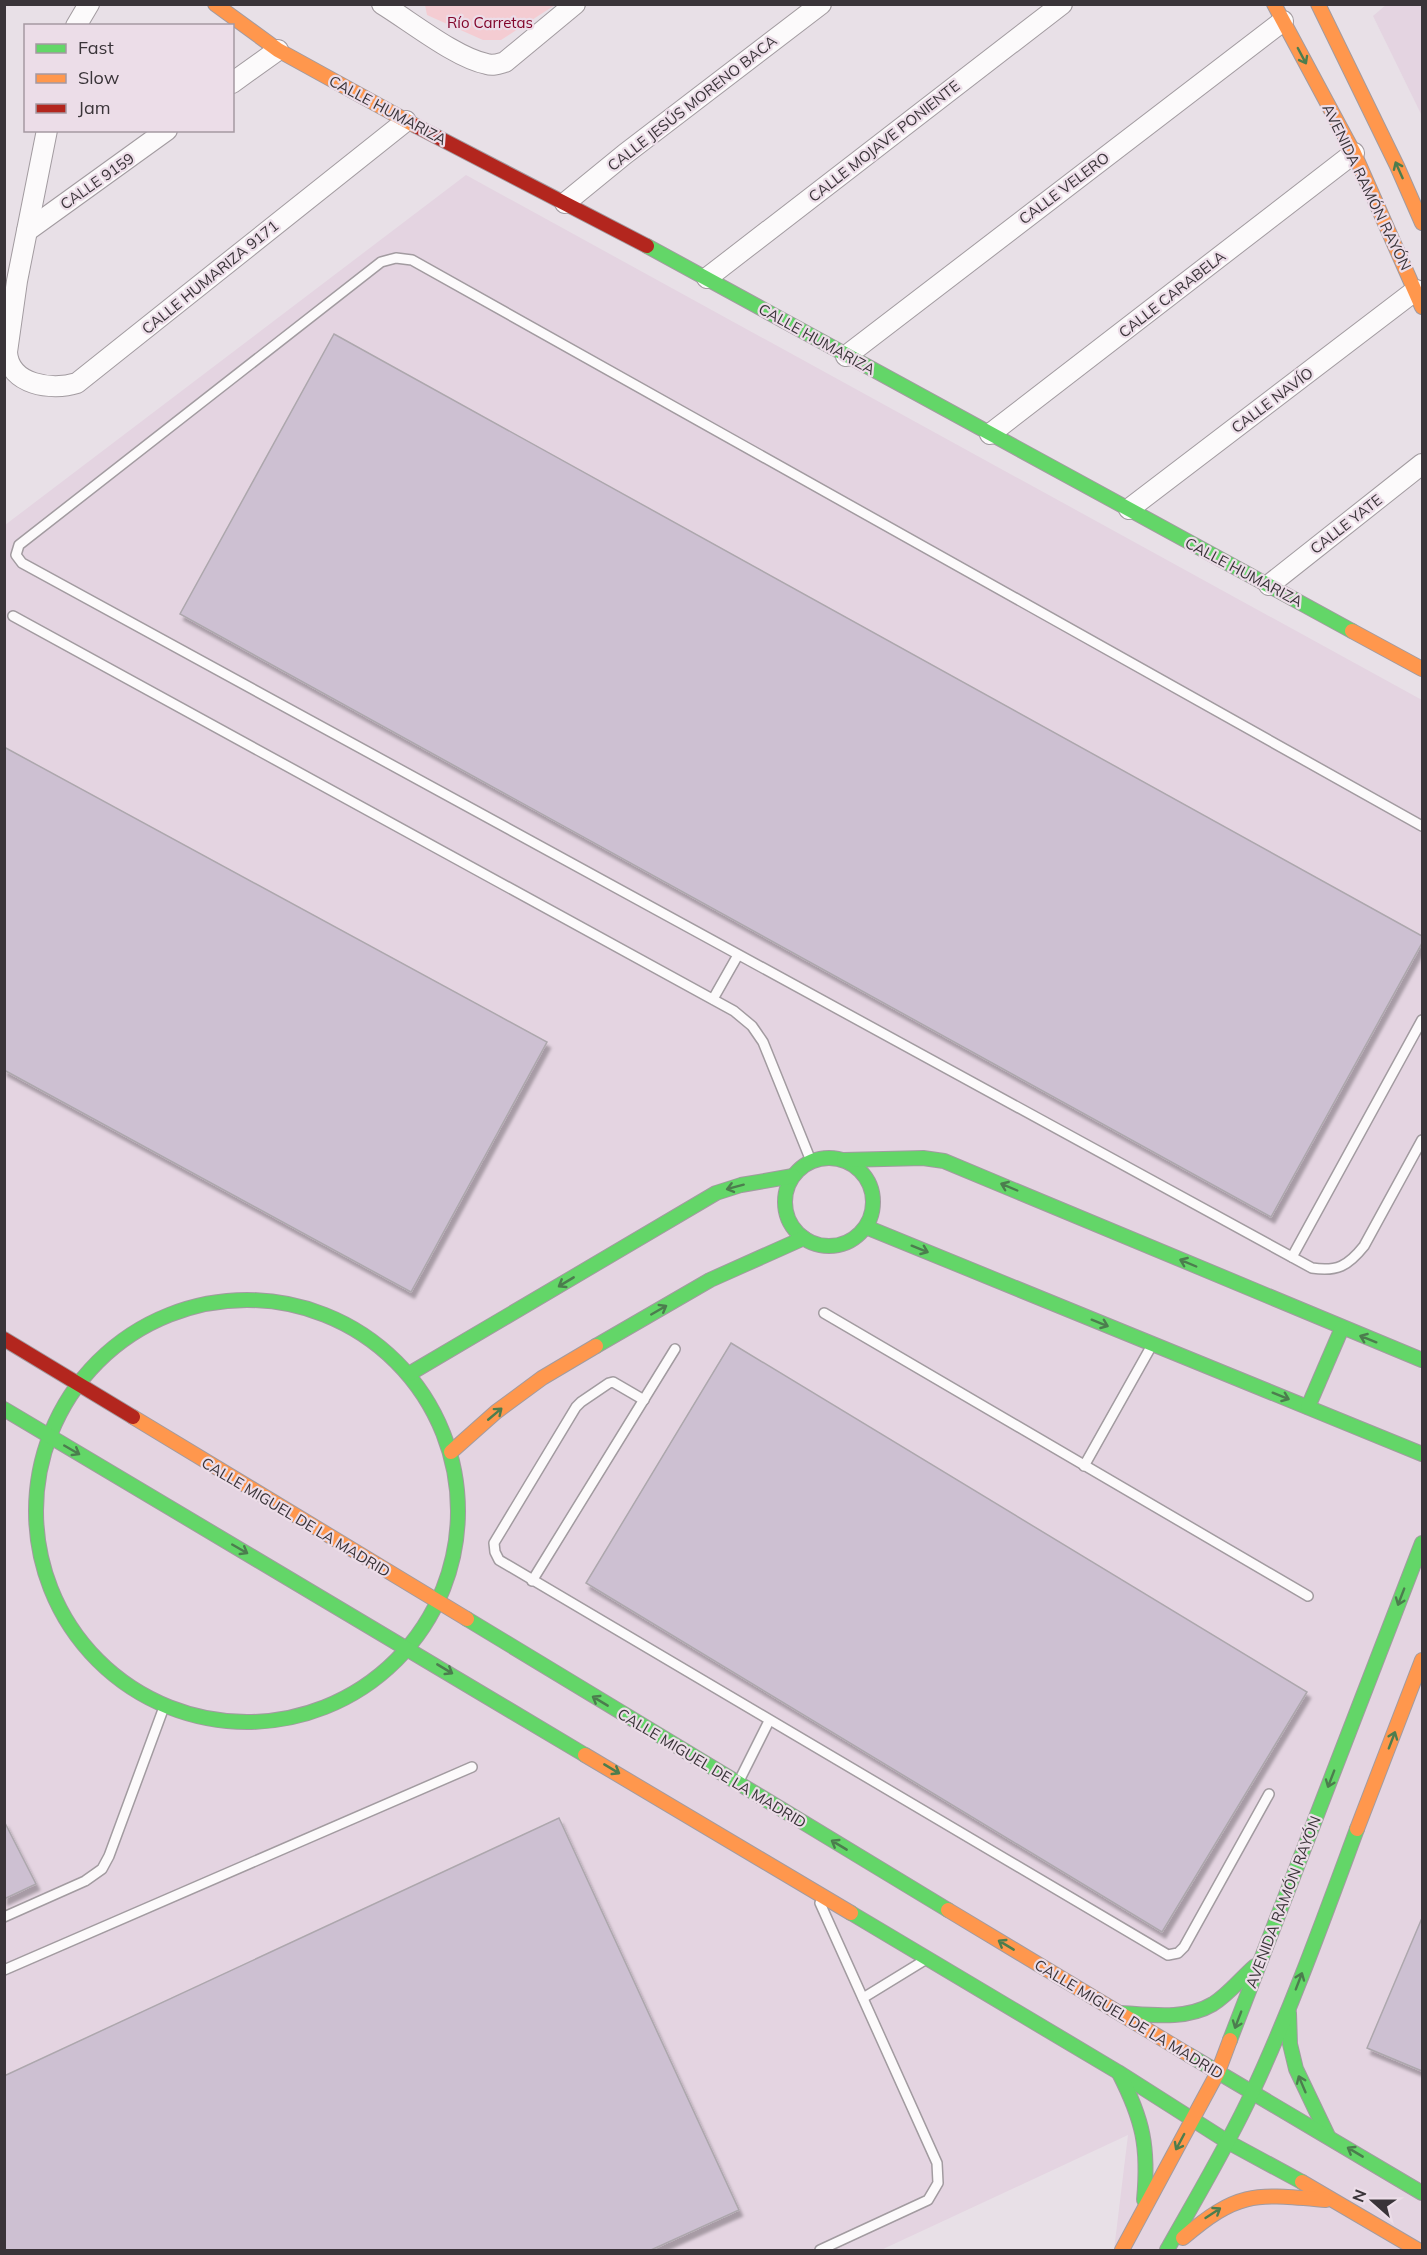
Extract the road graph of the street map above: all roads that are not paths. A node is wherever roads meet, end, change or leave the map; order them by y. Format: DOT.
graph roads {
  1 [pos="89,4"];
  2 [pos="215,4"];
  3 [pos="575,4"];
  4 [pos="821,4"];
  5 [pos="1062,4"];
  6 [pos="1318,4"];
  7 [pos="385,5"];
  8 [pos="1278,13"];
  9 [pos="77,24"];
  10 [pos="278,50"];
  11 [pos="234,82"];
  12 [pos="406,121"];
  13 [pos="47,132"];
  14 [pos="164,132"];
  15 [pos="1354,153"];
  16 [pos="565,203"];
  17 [pos="1422,224"];
  18 [pos="27,231"];
  19 [pos="706,278"];
  20 [pos="1419,298"];
  21 [pos="846,356"];
  22 [pos="990,434"];
  23 [pos="1422,464"];
  24 [pos="1129,509"];
  25 [pos="1269,585"];
  26 [pos="13,616"];
  27 [pos="1422,669"];
  28 [pos="1422,826"];
  29 [pos="738,955"];
  30 [pos="713,999"];
  31 [pos="1422,1020"];
  32 [pos="1422,1140"];
  33 [pos="844,1160"];
  34 [pos="811,1161"];
  35 [pos="793,1176"];
  36 [pos="866,1227"];
  37 [pos="804,1238"];
  38 [pos="1292,1257"];
  39 [pos="824,1313"];
  40 [pos="1342,1328"];
  41 [pos="4,1339"];
  42 [pos="1153,1344"];
  43 [pos="675,1349"];
  44 [pos="1422,1360"];
  45 [pos="410,1374"];
  46 [pos="77,1384"];
  47 [pos="644,1400"];
  48 [pos="1308,1407"];
  49 [pos="4,1409"];
  50 [pos="48,1436"];
  51 [pos="451,1452"];
  52 [pos="1422,1454"];
  53 [pos="1084,1466"];
  54 [pos="1422,1543"];
  55 [pos="532,1581"];
  56 [pos="1308,1596"];
  57 [pos="437,1603"];
  58 [pos="408,1647"];
  59 [pos="1422,1660"];
  60 [pos="164,1707"];
  61 [pos="769,1721"];
  62 [pos="472,1767"];
  63 [pos="738,1784"];
  64 [pos="1269,1794"];
  65 [pos="814,1890"];
  66 [pos="4,1917"];
  67 [pos="928,1958"];
  68 [pos="1261,1961"];
  69 [pos="4,1970"];
  70 [pos="863,1998"];
  71 [pos="1289,2008"];
  72 [pos="1117,2012"];
  73 [pos="1118,2072"];
  74 [pos="1218,2072"];
  75 [pos="1252,2093"];
  76 [pos="1192,2120"];
  77 [pos="1328,2136"];
  78 [pos="1228,2142"];
  79 [pos="1422,2193"];
  80 [pos="1336,2201"];
  81 [pos="1142,2214"];
  82 [pos="820,2250"];
  83 [pos="1122,2250"];
  84 [pos="1168,2250"];
  85 [pos="1418,2250"];
  1 -- 9 [label="street"];
  2 -- 10 [label="main road, CALLE HUMARIZA"];
  3 -- 7 [label="street"];
  4 -- 16 [label="street, CALLE JESÚS MORENO BACA"];
  5 -- 19 [label="street, CALLE MOJAVE PONIENTE"];
  17 -- 6 [label="main road, one-way"];
  8 -- 15 [label="main road, AVENIDA RAMÓN RAYÓN, one-way"];
  8 -- 21 [label="street, CALLE VELERO"];
  10 -- 11 [label="street"];
  10 -- 12 [label="main road, CALLE HUMARIZA"];
  12 -- 16 [label="main road, CALLE HUMARIZA"];
  12 -- 18 [label="street, CALLE HUMARIZA 9171"];
  13 -- 18 [label="street"];
  14 -- 18 [label="street, CALLE 9159"];
  15 -- 20 [label="main road, AVENIDA RAMÓN RAYÓN"];
  15 -- 22 [label="street, CALLE CARABELA"];
  16 -- 19 [label="main road, CALLE HUMARIZA"];
  19 -- 21 [label="main road, CALLE HUMARIZA"];
  20 -- 24 [label="street, CALLE NAVÍO"];
  21 -- 22 [label="main road, CALLE HUMARIZA"];
  22 -- 24 [label="main road, CALLE HUMARIZA"];
  23 -- 25 [label="street, CALLE YATE"];
  24 -- 25 [label="main road, CALLE HUMARIZA"];
  25 -- 27 [label="main road, CALLE HUMARIZA"];
  26 -- 30 [label="lane"];
  28 -- 29 [label="lane"];
  29 -- 30 [label="lane"];
  29 -- 38 [label="lane"];
  30 -- 34 [label="lane"];
  31 -- 38 [label="lane"];
  32 -- 38 [label="lane"];
  33 -- 34 [label="main road"];
  33 -- 36 [label="main road"];
  40 -- 33 [label="main road, one-way"];
  34 -- 35 [label="main road"];
  35 -- 37 [label="main road"];
  35 -- 45 [label="main road, one-way"];
  36 -- 37 [label="main road"];
  36 -- 42 [label="main road, one-way"];
  51 -- 37 [label="main road, one-way"];
  39 -- 53 [label="lane"];
  44 -- 40 [label="main road, one-way"];
  40 -- 48 [label="main road"];
  41 -- 46 [label="main road, CALLE MIGUEL DE LA MADRID"];
  42 -- 48 [label="main road, one-way"];
  42 -- 53 [label="lane"];
  43 -- 47 [label="lane"];
  45 -- 46 [label="main road"];
  45 -- 51 [label="main road"];
  46 -- 50 [label="main road"];
  46 -- 57 [label="main road, CALLE MIGUEL DE LA MADRID"];
  47 -- 55 [label="lane"];
  47 -- 55 [label="lane"];
  48 -- 52 [label="main road"];
  49 -- 50 [label="main road"];
  50 -- 58 [label="main road, one-way"];
  50 -- 60 [label="main road"];
  51 -- 57 [label="main road"];
  53 -- 56 [label="lane"];
  54 -- 68 [label="main road, AVENIDA RAMÓN RAYÓN, one-way"];
  55 -- 61 [label="lane"];
  57 -- 58 [label="main road"];
  63 -- 57 [label="main road, CALLE MIGUEL DE LA MADRID, one-way"];
  58 -- 60 [label="main road"];
  58 -- 65 [label="main road, one-way"];
  71 -- 59 [label="main road, one-way"];
  60 -- 66 [label="lane"];
  61 -- 63 [label="lane"];
  61 -- 64 [label="lane"];
  62 -- 69 [label="lane"];
  72 -- 63 [label="main road, CALLE MIGUEL DE LA MADRID, one-way"];
  65 -- 67 [label="main road"];
  65 -- 70 [label="lane"];
  67 -- 70 [label="lane"];
  67 -- 73 [label="main road"];
  68 -- 72 [label="main road"];
  68 -- 74 [label="main road, AVENIDA RAMÓN RAYÓN, one-way"];
  70 -- 82 [label="lane"];
  71 -- 75 [label="main road"];
  77 -- 71 [label="main road, one-way"];
  72 -- 74 [label="main road, CALLE MIGUEL DE LA MADRID"];
  73 -- 76 [label="main road"];
  73 -- 81 [label="main road"];
  74 -- 75 [label="main road, CALLE MIGUEL DE LA MADRID"];
  74 -- 76 [label="main road, AVENIDA RAMÓN RAYÓN"];
  75 -- 77 [label="main road, CALLE MIGUEL DE LA MADRID"];
  75 -- 78 [label="main road"];
  76 -- 78 [label="main road"];
  76 -- 81 [label="main road, AVENIDA RAMÓN RAYÓN, one-way"];
  79 -- 77 [label="main road, CALLE MIGUEL DE LA MADRID, one-way"];
  78 -- 80 [label="main road"];
  78 -- 84 [label="main road"];
  84 -- 80 [label="main road, one-way"];
  80 -- 85 [label="main road"];
  81 -- 83 [label="main road, AVENIDA RAMÓN RAYÓN"];
}
